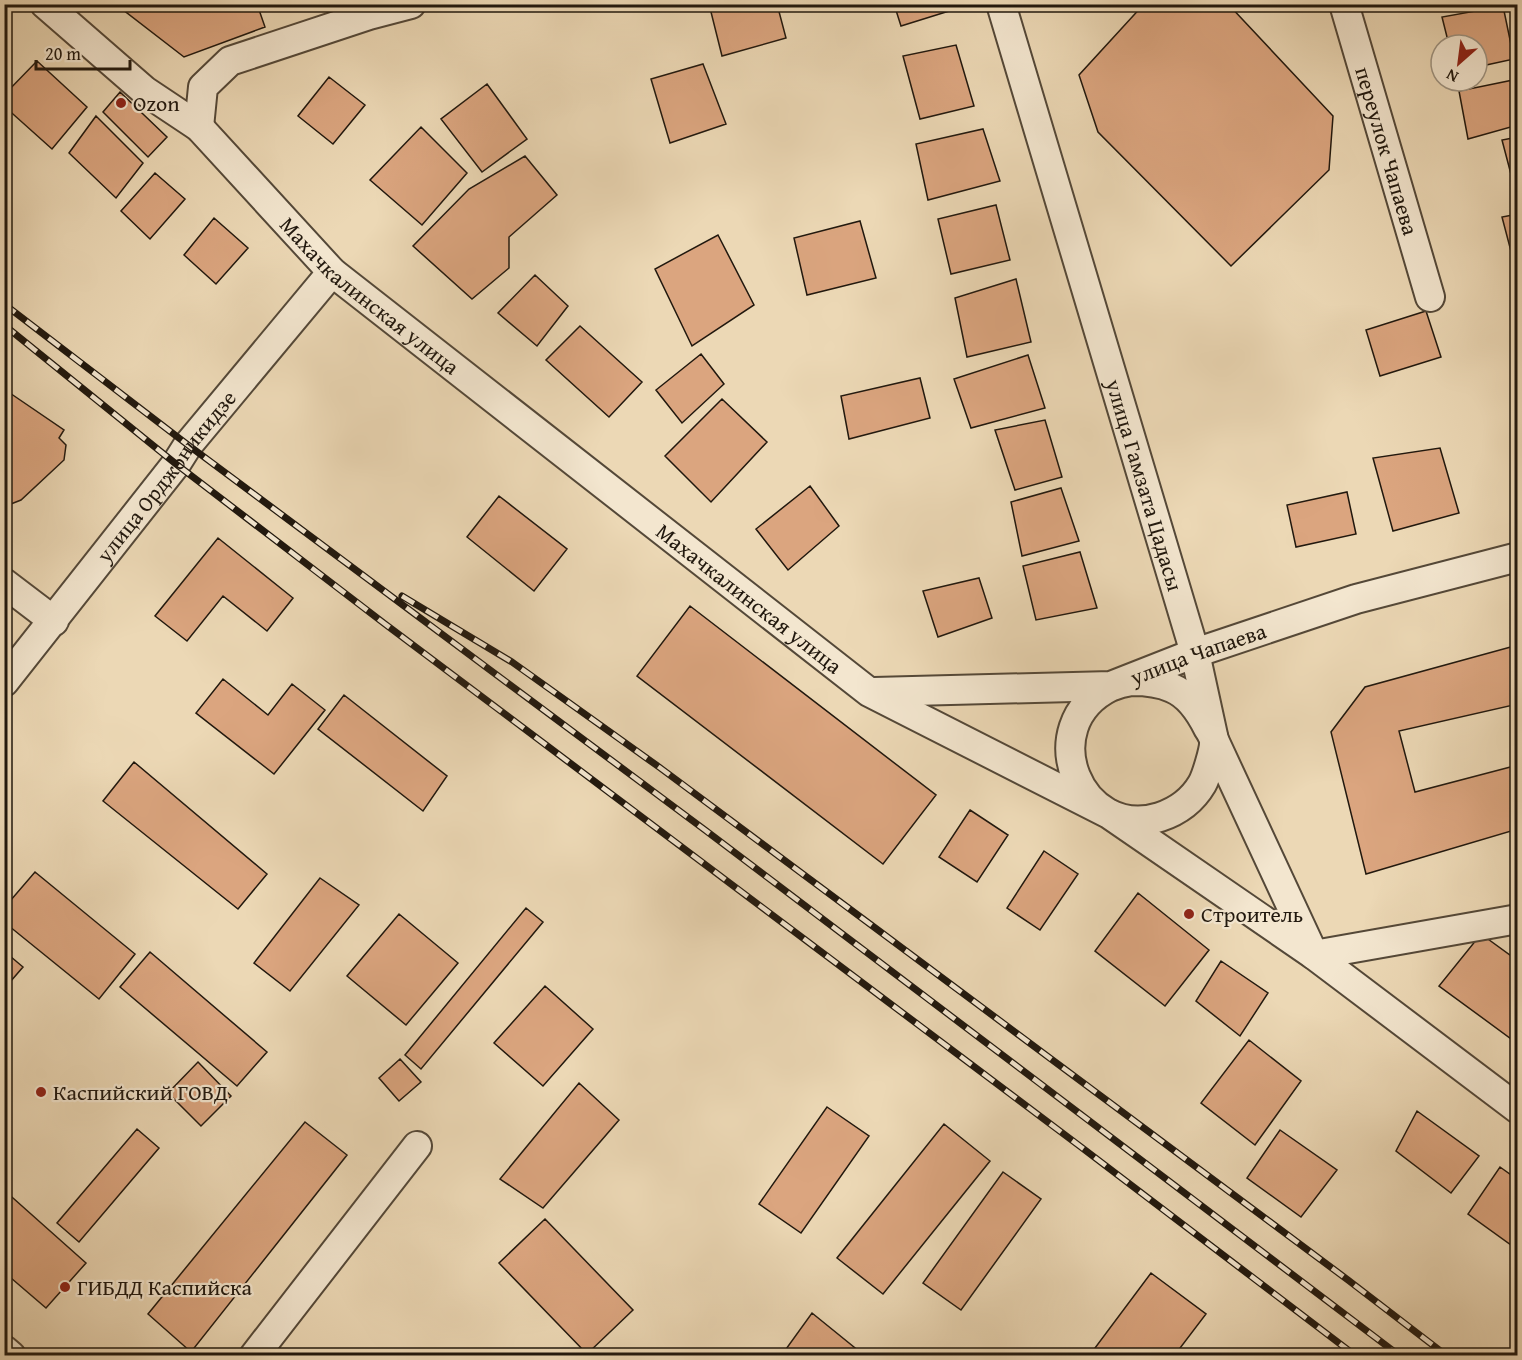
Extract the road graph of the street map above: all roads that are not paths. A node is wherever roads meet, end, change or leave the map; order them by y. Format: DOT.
graph roads {
  1 [pos="45,4"];
  2 [pos="411,4"];
  3 [pos="1000,4"];
  4 [pos="1344,4"];
  5 [pos="367,10"];
  6 [pos="199,127"];
  7 [pos="332,272"];
  8 [pos="1430,297"];
  9 [pos="1518,557"];
  10 [pos="4,583"];
  11 [pos="54,621"];
  12 [pos="1195,653"];
  13 [pos="4,682"];
  14 [pos="1111,686"];
  15 [pos="869,692"];
  16 [pos="1214,740"];
  17 [pos="1109,814"];
  18 [pos="1518,919"];
  19 [pos="1314,955"];
  20 [pos="1518,1108"];
  21 [pos="417,1146"];
  22 [pos="4,1350"];
  23 [pos="11,1356"];
  24 [pos="254,1356"];
  1 -- 6 [label="street, Махачкалинская улица"];
  2 -- 5 [label="street"];
  3 -- 12 [label="street, улица Гамзата Цадасы"];
  4 -- 8 [label="street, переулок Чапаева"];
  5 -- 6 [label="street"];
  6 -- 7 [label="street, Махачкалинская улица"];
  7 -- 11 [label="street, улица Орджоникидзе"];
  7 -- 15 [label="street, Махачкалинская улица"];
  9 -- 12 [label="street, улица Чапаева"];
  10 -- 11 [label="street"];
  11 -- 13 [label="street, улица Орджоникидзе"];
  12 -- 14 [label="street, улица Чапаева"];
  12 -- 16 [label="street, улица Гамзата Цадасы"];
  14 -- 15 [label="street, улица Чапаева"];
  14 -- 16 [label="street"];
  14 -- 17 [label="street"];
  15 -- 17 [label="street, Махачкалинская улица"];
  16 -- 17 [label="street"];
  16 -- 19 [label="street, улица Гамзата Цадасы"];
  17 -- 19 [label="street, Махачкалинская улица"];
  18 -- 19 [label="street"];
  19 -- 20 [label="street, Махачкалинская улица"];
  21 -- 24 [label="street"];
  22 -- 23 [label="street"];
}
